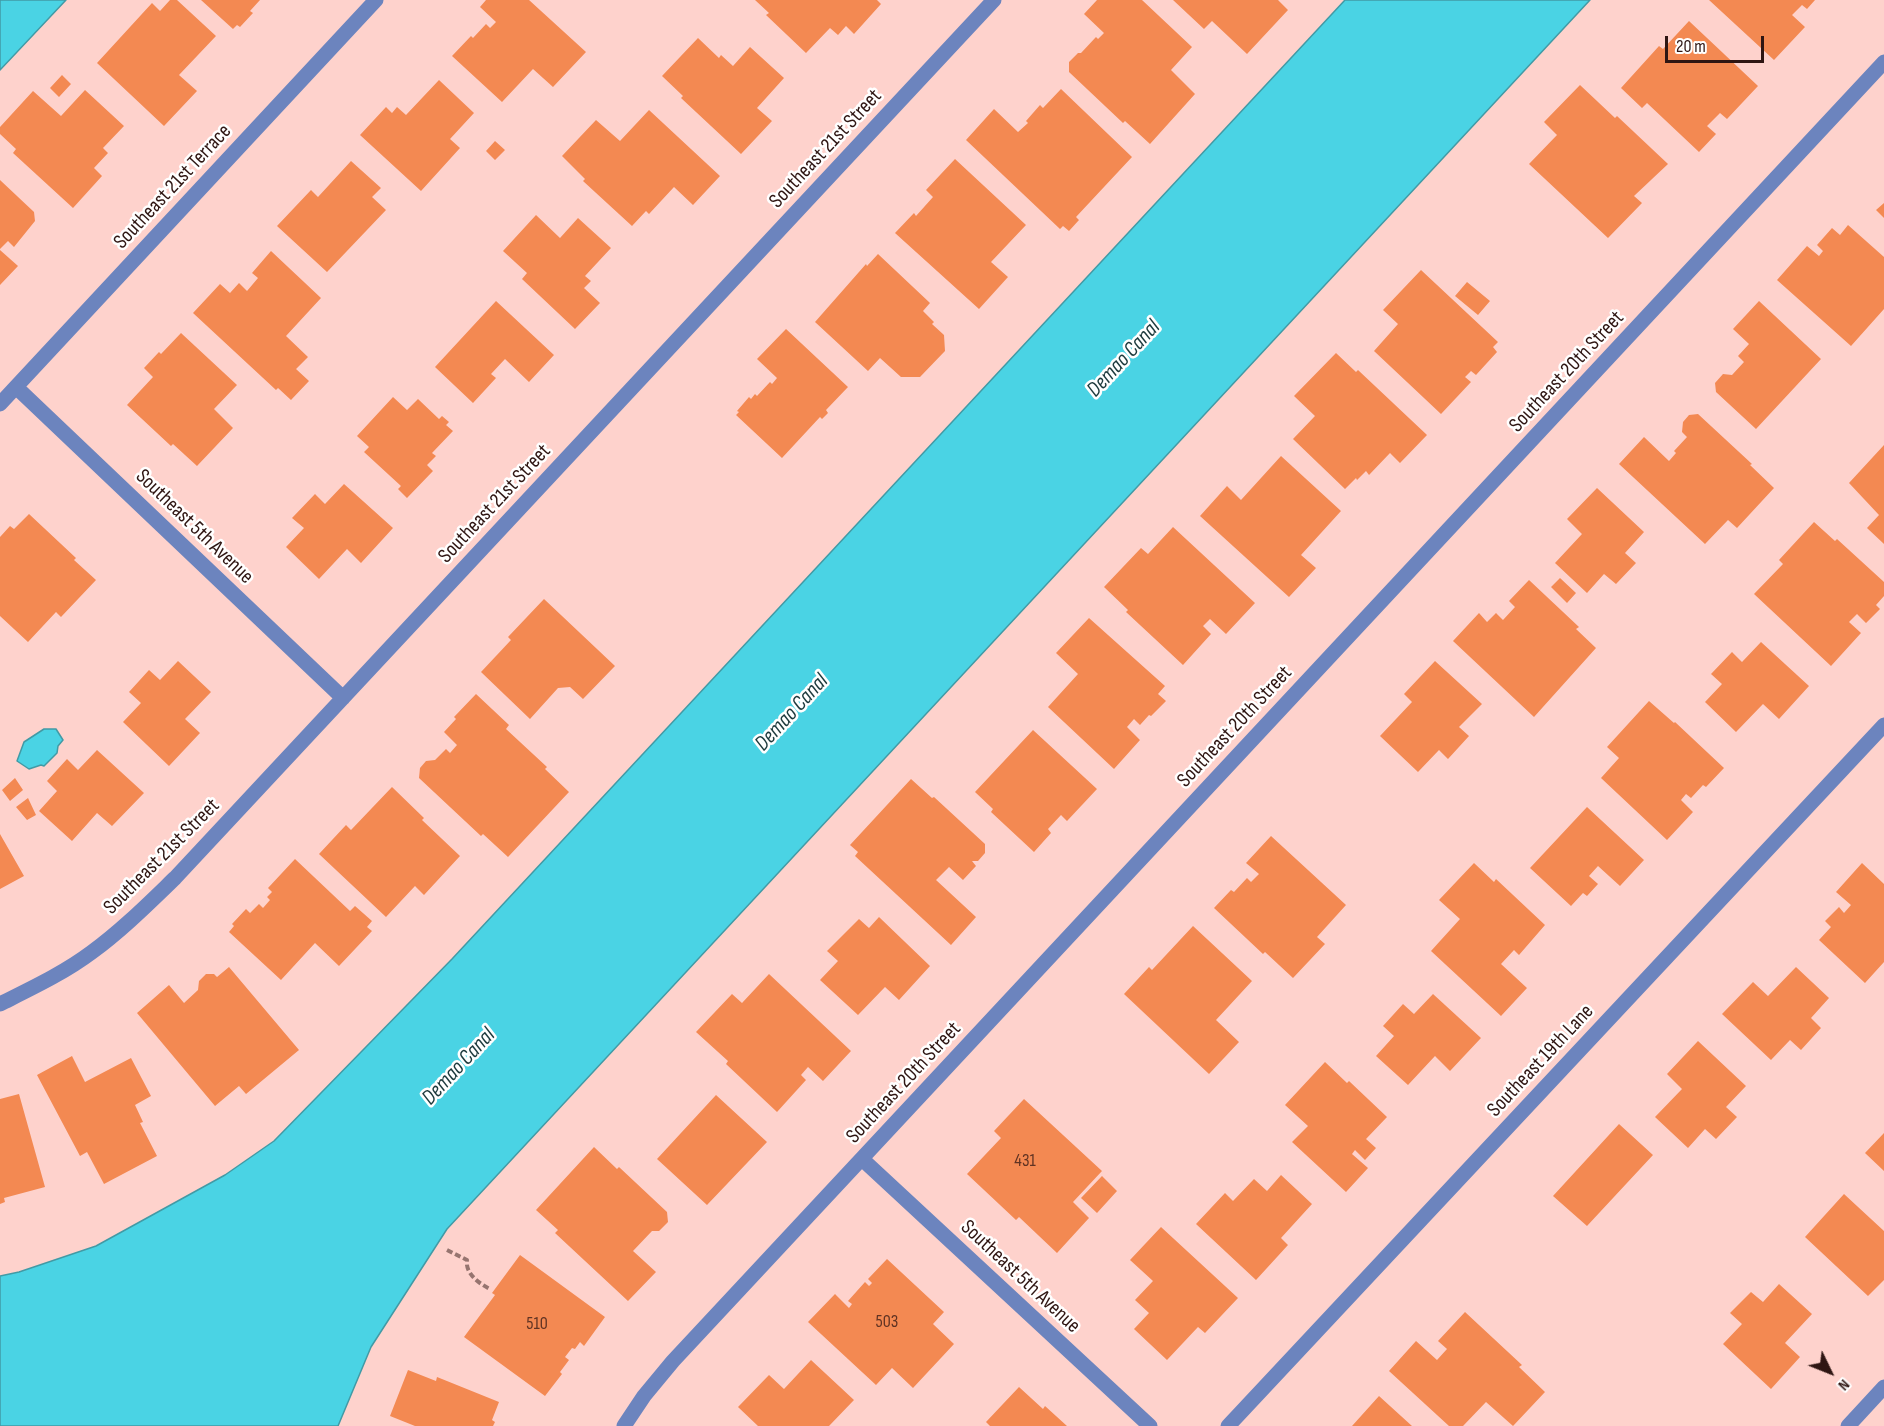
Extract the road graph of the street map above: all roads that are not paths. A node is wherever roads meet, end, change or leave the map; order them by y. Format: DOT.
graph roads {
  1 [pos="376,0"];
  2 [pos="994,0"];
  3 [pos="1884,62"];
  4 [pos="16,387"];
  5 [pos="0,404"];
  6 [pos="342,698"];
  7 [pos="1884,725"];
  8 [pos="0,1004"];
  9 [pos="862,1159"];
  10 [pos="1884,1387"];
  11 [pos="624,1426"];
  12 [pos="1150,1426"];
  13 [pos="1228,1426"];
  14 [pos="1848,1426"];
  1 -- 4 [label="street, Southeast 21st Terrace"];
  2 -- 6 [label="street, Southeast 21st Street"];
  3 -- 9 [label="street, Southeast 20th Street"];
  4 -- 5 [label="street, Southeast 21st Terrace"];
  4 -- 6 [label="street, Southeast 5th Avenue"];
  6 -- 8 [label="street, Southeast 21st Street"];
  7 -- 13 [label="street, Southeast 19th Lane"];
  9 -- 11 [label="street, Southeast 20th Street"];
  9 -- 12 [label="street, Southeast 5th Avenue"];
  10 -- 14 [label="street"];
}
